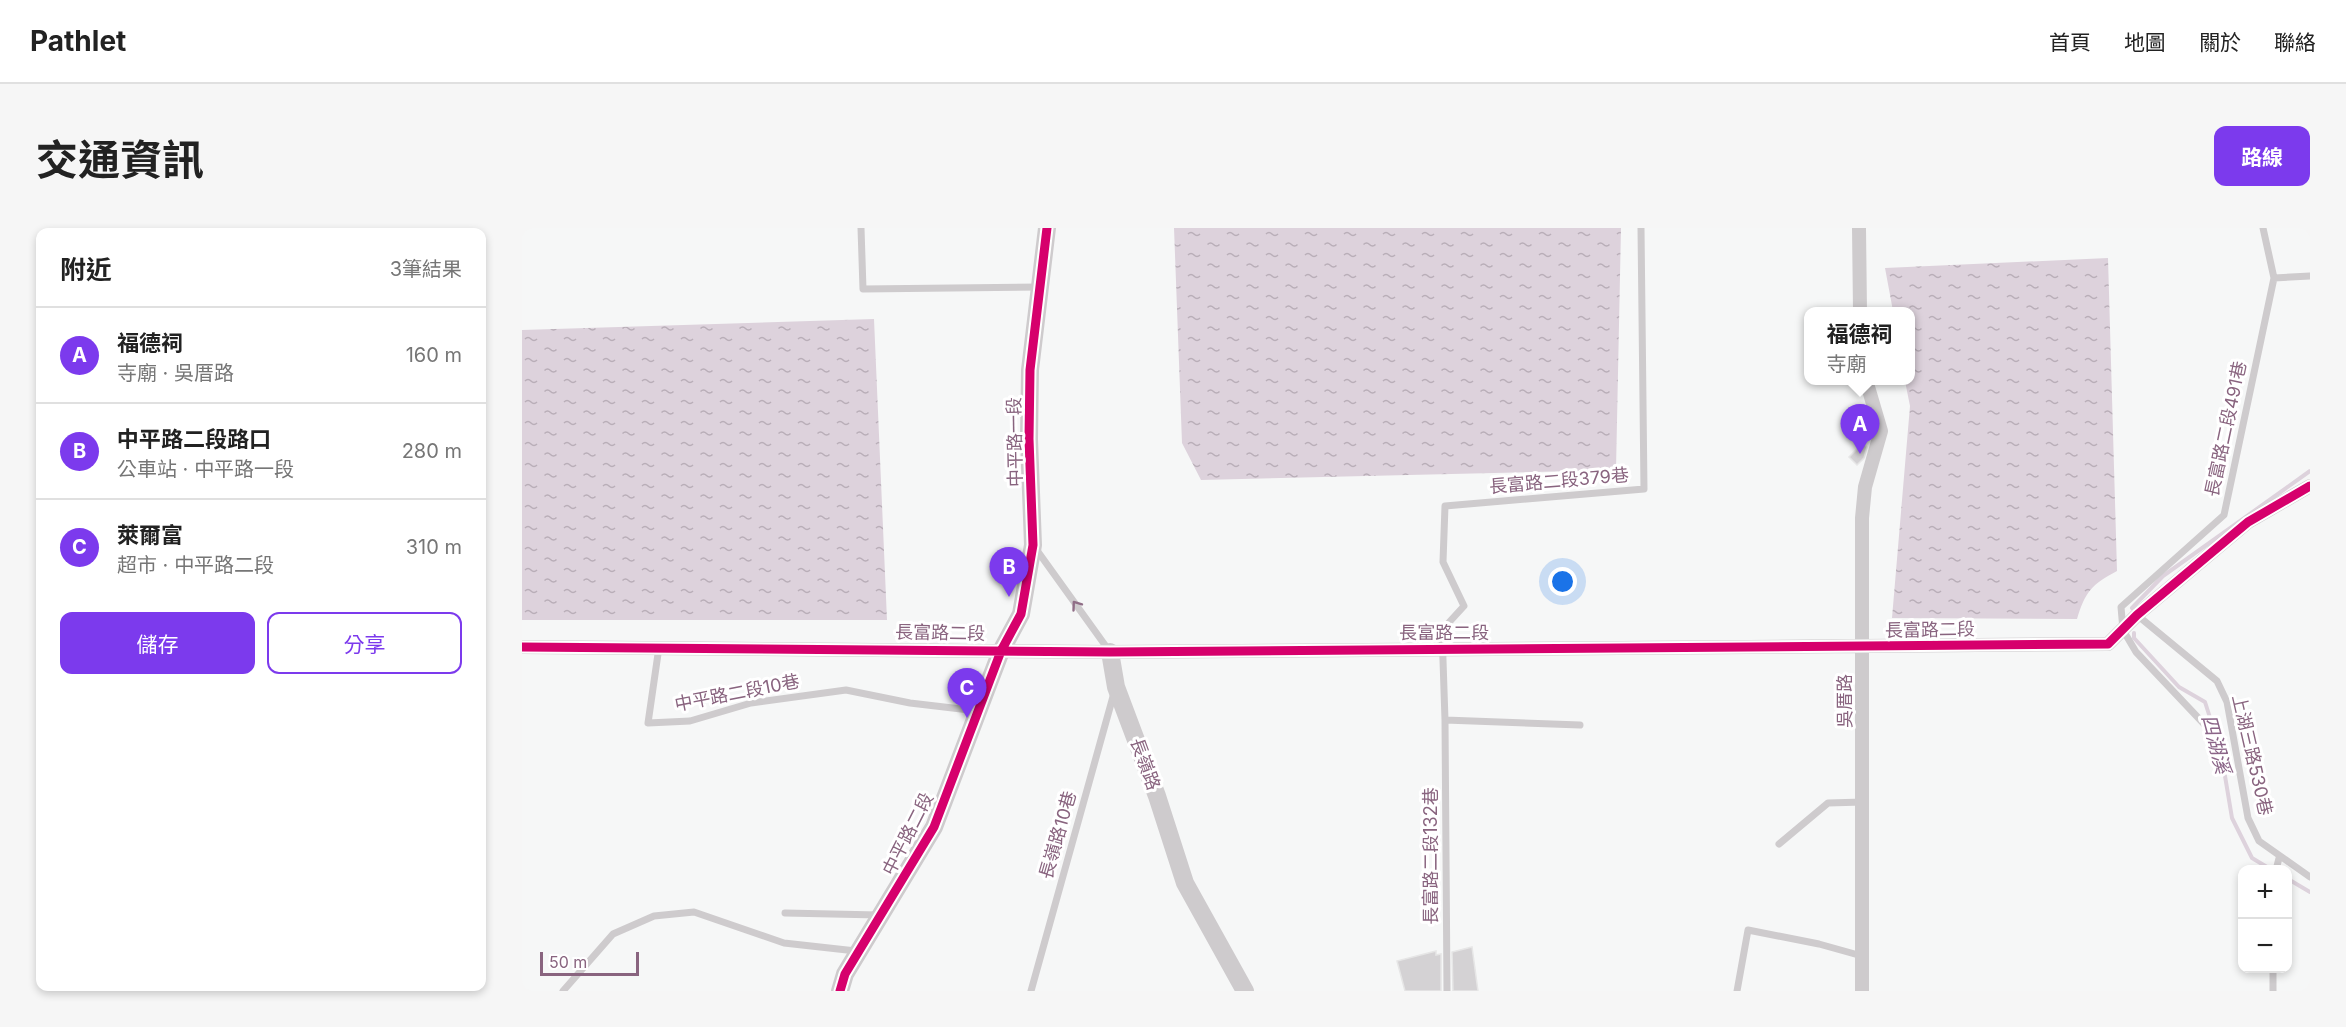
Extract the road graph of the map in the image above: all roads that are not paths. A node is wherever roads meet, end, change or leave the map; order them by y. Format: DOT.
graph roads {
  1 [pos="861,228"];
  2 [pos="1047,228"];
  3 [pos="1641,228"];
  4 [pos="1859,228"];
  5 [pos="2263,228"];
  6 [pos="2310,276"];
  7 [pos="2274,278"];
  8 [pos="1040,287"];
  9 [pos="1860,307"];
  10 [pos="1867,385"];
  11 [pos="2310,486"];
  12 [pos="1033,545"];
  13 [pos="2137,615"];
  14 [pos="2123,630"];
  15 [pos="522,647"];
  16 [pos="659,647"];
  17 [pos="1864,648"];
  18 [pos="1445,650"];
  19 [pos="1001,651"];
  20 [pos="1110,652"];
  21 [pos="1116,687"];
  22 [pos="979,711"];
  23 [pos="1445,720"];
  24 [pos="1580,725"];
  25 [pos="2205,725"];
  26 [pos="1863,802"];
  27 [pos="1779,844"];
  28 [pos="2279,858"];
  29 [pos="2277,865"];
  30 [pos="2310,877"];
  31 [pos="785,913"];
  32 [pos="881,915"];
  33 [pos="859,952"];
  34 [pos="1862,957"];
  35 [pos="2273,973"];
  36 [pos="563,991"];
  37 [pos="840,991"];
  38 [pos="1031,991"];
  39 [pos="1245,991"];
  40 [pos="1447,991"];
  41 [pos="1737,991"];
  42 [pos="1862,991"];
  43 [pos="2273,991"];
  1 -- 8 [label="lane"];
  2 -- 8 [label="street, 中平路一段"];
  3 -- 18 [label="lane, 長富路二段379巷"];
  4 -- 9 [label="street"];
  5 -- 7 [label="lane, 長富路二段491巷"];
  6 -- 7 [label="lane"];
  7 -- 14 [label="lane, 長富路二段491巷"];
  8 -- 12 [label="street, 中平路一段"];
  10 -- 17 [label="street, 吳厝路"];
  11 -- 13 [label="street, 長富路二段"];
  12 -- 19 [label="street, 中平路一段"];
  20 -- 12 [label="lane, 長嶺路, one-way"];
  13 -- 14 [label="street, 長富路二段"];
  13 -- 28 [label="lane, 上湖三路530巷"];
  14 -- 17 [label="street, 長富路二段"];
  14 -- 25 [label="lane"];
  15 -- 16 [label="street, 長富路二段"];
  16 -- 19 [label="street, 長富路二段"];
  16 -- 22 [label="lane, 中平路二段10巷"];
  17 -- 18 [label="street, 長富路二段"];
  17 -- 26 [label="street, 吳厝路"];
  18 -- 20 [label="street, 長富路二段"];
  18 -- 23 [label="lane, 長富路二段132巷"];
  19 -- 20 [label="street, 長富路二段"];
  19 -- 22 [label="street, 中平路二段"];
  20 -- 21 [label="street, 長嶺路"];
  21 -- 38 [label="lane, 長嶺路10巷"];
  21 -- 39 [label="street, 長嶺路"];
  22 -- 32 [label="street, 中平路二段"];
  23 -- 24 [label="lane"];
  23 -- 40 [label="lane, 長富路二段132巷"];
  26 -- 27 [label="lane"];
  26 -- 34 [label="street, 吳厝路"];
  28 -- 29 [label="lane"];
  28 -- 30 [label="lane, 上湖三路530巷"];
  31 -- 32 [label="lane"];
  32 -- 33 [label="street, 中平路二段"];
  33 -- 36 [label="lane"];
  33 -- 37 [label="street, 中平路二段"];
  34 -- 41 [label="lane"];
  34 -- 42 [label="street, 吳厝路"];
  35 -- 43 [label="lane"];
}
